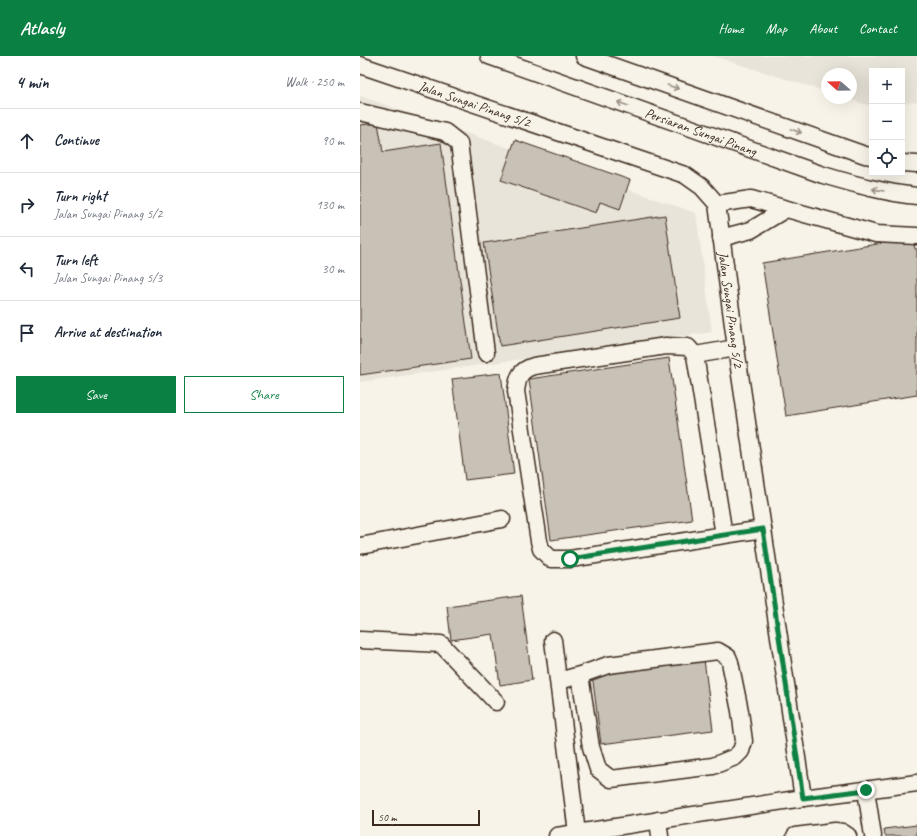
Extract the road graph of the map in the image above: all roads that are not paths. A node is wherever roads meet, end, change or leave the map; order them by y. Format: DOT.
graph roads {
  1 [pos="489,56"];
  2 [pos="584,56"];
  3 [pos="360,65"];
  4 [pos="360,112"];
  5 [pos="869,156"];
  6 [pos="905,163"];
  7 [pos="917,164"];
  8 [pos="917,196"];
  9 [pos="717,204"];
  10 [pos="786,209"];
  11 [pos="917,236"];
  12 [pos="721,238"];
  13 [pos="736,348"];
  14 [pos="486,353"];
  15 [pos="695,355"];
  16 [pos="502,519"];
  17 [pos="763,529"];
  18 [pos="724,535"];
  19 [pos="360,546"];
  20 [pos="360,640"];
  21 [pos="554,640"];
  22 [pos="580,675"];
  23 [pos="558,681"];
  24 [pos="496,702"];
  25 [pos="592,747"];
  26 [pos="567,752"];
  27 [pos="917,783"];
  28 [pos="866,790"];
  29 [pos="803,798"];
  30 [pos="659,828"];
  31 [pos="577,833"];
  32 [pos="557,836"];
  33 [pos="795,836"];
  34 [pos="848,836"];
  35 [pos="873,836"];
  8 -- 1 [label="street, Persiaran Sungai Pinang, one-way"];
  2 -- 5 [label="street, one-way"];
  3 -- 9 [label="street, Jalan Sungai Pinang 5/2"];
  4 -- 14 [label="street"];
  6 -- 7 [label="street"];
  9 -- 10 [label="street"];
  9 -- 12 [label="street, Jalan Sungai Pinang 5/2"];
  10 -- 11 [label="street"];
  10 -- 12 [label="street"];
  12 -- 13 [label="street, Jalan Sungai Pinang 5/2"];
  13 -- 15 [label="street"];
  13 -- 17 [label="street, Jalan Sungai Pinang 5/2"];
  15 -- 18 [label="street"];
  15 -- 18 [label="street"];
  16 -- 19 [label="street"];
  17 -- 18 [label="street"];
  17 -- 29 [label="street, Jalan Sungai Pinang 5/2"];
  20 -- 24 [label="street"];
  21 -- 23 [label="street"];
  22 -- 23 [label="street"];
  22 -- 25 [label="street"];
  22 -- 25 [label="street"];
  23 -- 26 [label="street"];
  25 -- 26 [label="street"];
  26 -- 31 [label="street"];
  27 -- 28 [label="street"];
  28 -- 29 [label="street"];
  28 -- 35 [label="street"];
  29 -- 30 [label="street"];
  30 -- 31 [label="street"];
  31 -- 32 [label="street"];
  33 -- 34 [label="street"];
}
